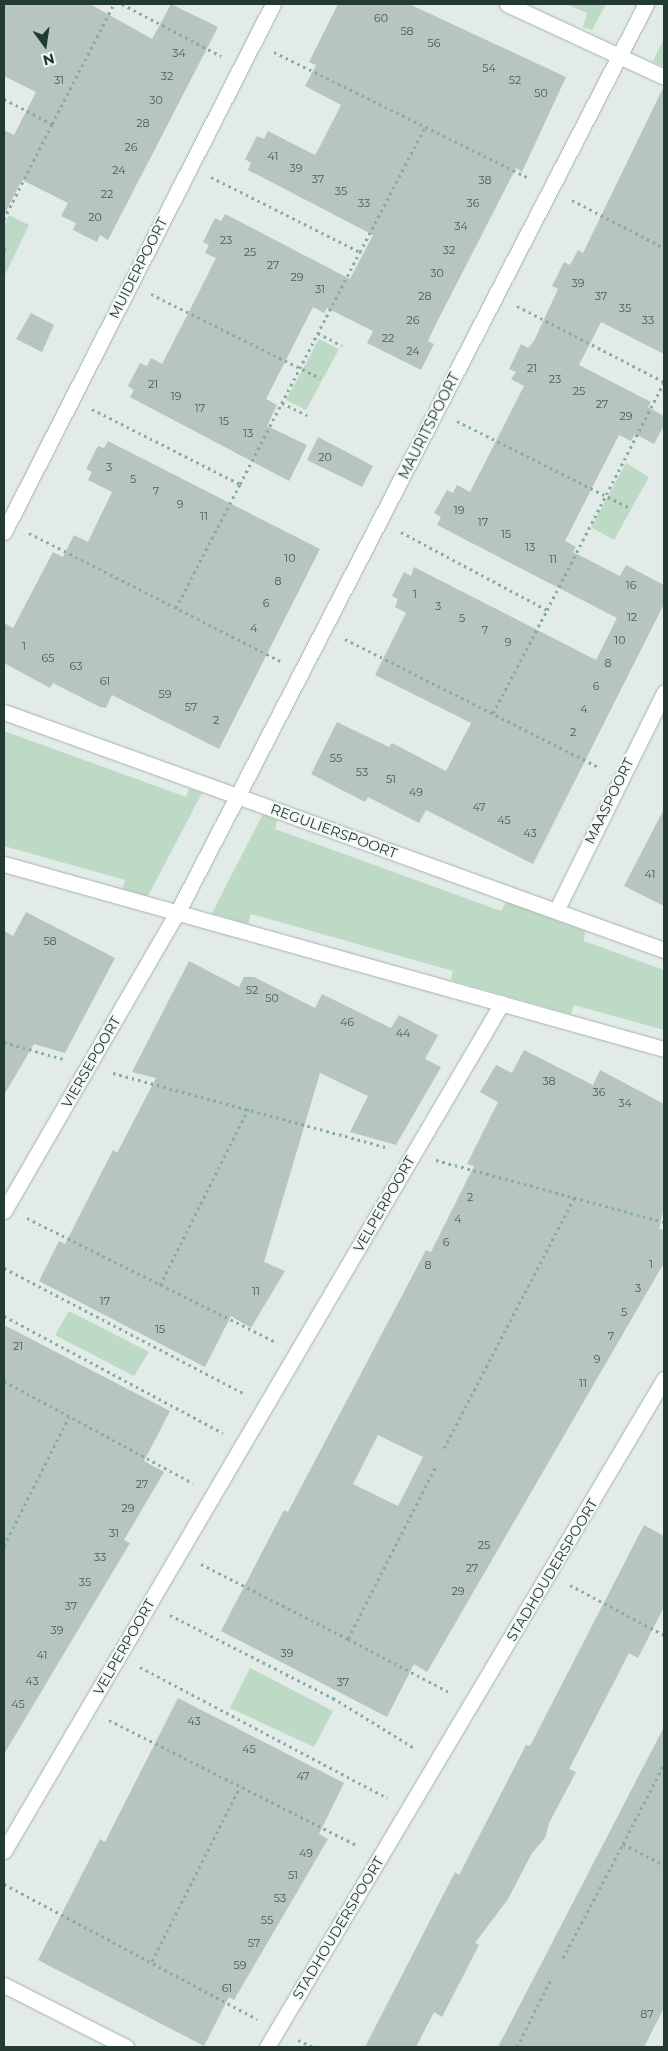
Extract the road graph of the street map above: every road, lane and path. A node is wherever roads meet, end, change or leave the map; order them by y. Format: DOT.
graph roads {
  1 [pos="114,4"];
  2 [pos="122,4"];
  3 [pos="273,4"];
  4 [pos="507,4"];
  5 [pos="646,4"];
  6 [pos="254,42"];
  7 [pos="619,56"];
  8 [pos="241,66"];
  9 [pos="664,77"];
  10 [pos="4,99"];
  11 [pos="52,124"];
  12 [pos="425,127"];
  13 [pos="191,166"];
  14 [pos="551,189"];
  15 [pos="4,219"];
  16 [pos="664,248"];
  17 [pos="360,252"];
  18 [pos="130,284"];
  19 [pos="497,295"];
  20 [pos="318,333"];
  21 [pos="342,346"];
  22 [pos="299,369"];
  23 [pos="320,378"];
  24 [pos="664,382"];
  25 [pos="72,399"];
  26 [pos="282,403"];
  27 [pos="437,411"];
  28 [pos="307,415"];
  29 [pos="240,484"];
  30 [pos="605,495"];
  31 [pos="630,508"];
  32 [pos="380,521"];
  33 [pos="6,527"];
  34 [pos="176,608"];
  35 [pos="547,610"];
  36 [pos="325,628"];
  37 [pos="302,672"];
  38 [pos="664,692"];
  39 [pos="4,712"];
  40 [pos="493,714"];
  41 [pos="620,778"];
  42 [pos="238,796"];
  43 [pos="4,864"];
  44 [pos="556,911"];
  45 [pos="178,913"];
  46 [pos="664,950"];
  47 [pos="502,1003"];
  48 [pos="4,1042"];
  49 [pos="664,1049"];
  50 [pos="88,1066"];
  51 [pos="248,1110"];
  52 [pos="413,1154"];
  53 [pos="574,1198"];
  54 [pos="5,1209"];
  55 [pos="664,1222"];
  56 [pos="4,1268"];
  57 [pos="160,1285"];
  58 [pos="4,1316"];
  59 [pos="297,1352"];
  60 [pos="664,1379"];
  61 [pos="4,1380"];
  62 [pos="266,1406"];
  63 [pos="70,1416"];
  64 [pos="243,1444"];
  65 [pos="444,1448"];
  66 [pos="435,1468"];
  67 [pos="214,1494"];
  68 [pos="4,1546"];
  69 [pos="179,1553"];
  70 [pos="550,1574"];
  71 [pos="149,1604"];
  72 [pos="664,1635"];
  73 [pos="348,1639"];
  74 [pos="118,1656"];
  75 [pos="472,1704"];
  76 [pos="88,1709"];
  77 [pos="438,1761"];
  78 [pos="664,1764"];
  79 [pos="240,1787"];
  80 [pos="410,1810"];
  81 [pos="623,1844"];
  82 [pos="4,1851"];
  83 [pos="381,1858"];
  84 [pos="664,1865"];
  85 [pos="4,1884"];
  86 [pos="563,1958"];
  87 [pos="152,1961"];
  88 [pos="552,1977"];
  89 [pos="4,1985"];
  90 [pos="277,2030"];
  91 [pos="126,2047"];
  92 [pos="267,2047"];
  93 [pos="313,2047"];
  94 [pos="516,2047"];
  1 -- 11 [label="path"];
  2 -- 8 [label="path"];
  3 -- 6 [label="street, MUIDERPOORT"];
  4 -- 7 [label="street"];
  5 -- 7 [label="street, MAURITSPOORT"];
  6 -- 8 [label="street, MUIDERPOORT"];
  6 -- 12 [label="path"];
  7 -- 9 [label="street"];
  7 -- 14 [label="street, MAURITSPOORT"];
  8 -- 13 [label="street, MUIDERPOORT"];
  10 -- 11 [label="path"];
  11 -- 15 [label="path"];
  12 -- 14 [label="path"];
  12 -- 17 [label="path"];
  13 -- 17 [label="path"];
  13 -- 18 [label="street, MUIDERPOORT"];
  14 -- 16 [label="path"];
  14 -- 19 [label="street, MAURITSPOORT"];
  17 -- 20 [label="path"];
  18 -- 22 [label="path"];
  18 -- 25 [label="street, MUIDERPOORT"];
  19 -- 24 [label="path"];
  19 -- 27 [label="street, MAURITSPOORT"];
  20 -- 21 [label="path"];
  20 -- 22 [label="path"];
  22 -- 23 [label="path"];
  22 -- 26 [label="path"];
  24 -- 30 [label="path"];
  25 -- 29 [label="path"];
  25 -- 33 [label="street, MUIDERPOORT"];
  26 -- 28 [label="path"];
  26 -- 29 [label="path"];
  27 -- 30 [label="path"];
  27 -- 32 [label="street, MAURITSPOORT"];
  29 -- 34 [label="path"];
  30 -- 31 [label="path"];
  30 -- 35 [label="path"];
  32 -- 35 [label="path"];
  32 -- 36 [label="street, MAURITSPOORT"];
  33 -- 34 [label="path"];
  34 -- 37 [label="path"];
  35 -- 40 [label="path"];
  36 -- 37 [label="street, MAURITSPOORT"];
  36 -- 40 [label="path"];
  37 -- 42 [label="street, MAURITSPOORT"];
  38 -- 41 [label="street, MAASPOORT"];
  39 -- 42 [label="street, REGULIERSPOORT"];
  40 -- 41 [label="path"];
  41 -- 44 [label="street, MAASPOORT"];
  42 -- 44 [label="street, REGULIERSPOORT"];
  42 -- 45 [label="street, VIERSEPOORT"];
  43 -- 45 [label="street"];
  44 -- 46 [label="street, REGULIERSPOORT"];
  45 -- 47 [label="street"];
  45 -- 50 [label="street, VIERSEPOORT"];
  47 -- 49 [label="street"];
  47 -- 52 [label="street, VELPERPOORT"];
  48 -- 50 [label="path"];
  50 -- 51 [label="path"];
  50 -- 54 [label="street, VIERSEPOORT"];
  51 -- 52 [label="path"];
  51 -- 57 [label="path"];
  52 -- 53 [label="path"];
  52 -- 59 [label="street, VELPERPOORT"];
  53 -- 55 [label="path"];
  53 -- 65 [label="path"];
  54 -- 57 [label="path"];
  56 -- 62 [label="path"];
  57 -- 59 [label="path"];
  58 -- 64 [label="path"];
  59 -- 62 [label="street, VELPERPOORT"];
  60 -- 70 [label="street, STADHOUDERSPOORT"];
  61 -- 63 [label="path"];
  62 -- 64 [label="street, VELPERPOORT"];
  63 -- 67 [label="path"];
  63 -- 68 [label="path"];
  64 -- 67 [label="street, VELPERPOORT"];
  66 -- 73 [label="path"];
  67 -- 69 [label="street, VELPERPOORT"];
  69 -- 71 [label="street, VELPERPOORT"];
  69 -- 73 [label="path"];
  70 -- 72 [label="path"];
  70 -- 75 [label="street, STADHOUDERSPOORT"];
  71 -- 74 [label="street, VELPERPOORT"];
  71 -- 77 [label="path"];
  73 -- 75 [label="path"];
  74 -- 76 [label="street, VELPERPOORT"];
  74 -- 80 [label="path"];
  75 -- 77 [label="street, STADHOUDERSPOORT"];
  76 -- 79 [label="path"];
  76 -- 82 [label="street, VELPERPOORT"];
  77 -- 80 [label="street, STADHOUDERSPOORT"];
  78 -- 81 [label="path"];
  79 -- 83 [label="path"];
  79 -- 87 [label="path"];
  80 -- 83 [label="street, STADHOUDERSPOORT"];
  81 -- 84 [label="path"];
  81 -- 86 [label="path"];
  83 -- 90 [label="street, STADHOUDERSPOORT"];
  85 -- 87 [label="path"];
  87 -- 90 [label="path"];
  88 -- 94 [label="path"];
  89 -- 91 [label="street"];
  90 -- 92 [label="street, STADHOUDERSPOORT"];
  90 -- 93 [label="path"];
}
